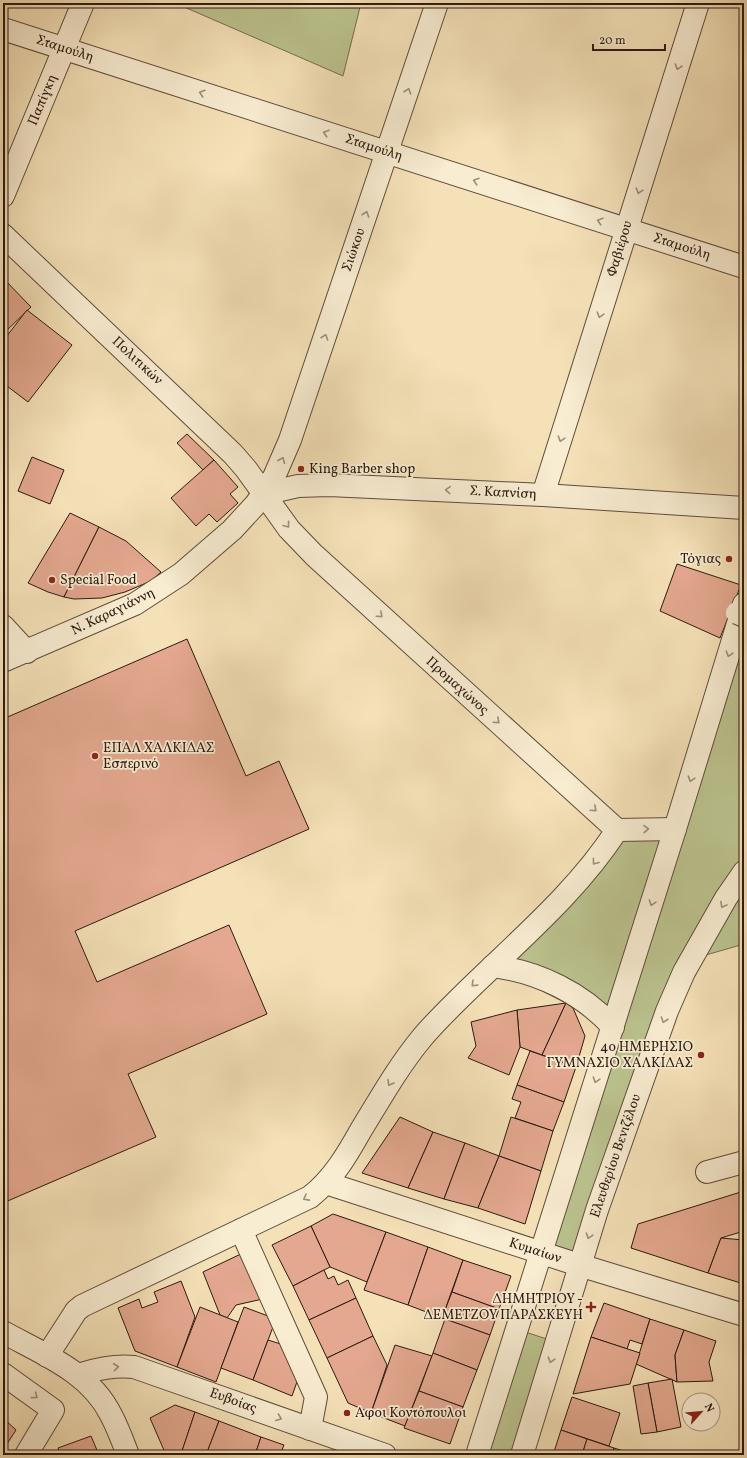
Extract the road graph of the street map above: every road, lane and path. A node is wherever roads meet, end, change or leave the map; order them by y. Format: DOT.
graph roads {
  1 [pos="83,3"];
  2 [pos="437,3"];
  3 [pos="698,3"];
  4 [pos="3,29"];
  5 [pos="64,49"];
  6 [pos="387,152"];
  7 [pos="3,196"];
  8 [pos="627,229"];
  9 [pos="3,235"];
  10 [pos="744,267"];
  11 [pos="263,494"];
  12 [pos="543,495"];
  13 [pos="744,508"];
  14 [pos="739,611"];
  15 [pos="3,626"];
  16 [pos="27,652"];
  17 [pos="3,661"];
  18 [pos="675,829"];
  19 [pos="617,830"];
  20 [pos="744,872"];
  21 [pos="493,966"];
  22 [pos="613,1027"];
  23 [pos="744,1162"];
  24 [pos="707,1172"];
  25 [pos="326,1183"];
  26 [pos="241,1230"];
  27 [pos="541,1253"];
  28 [pos="579,1265"];
  29 [pos="744,1315"];
  30 [pos="3,1332"];
  31 [pos="47,1356"];
  32 [pos="3,1374"];
  33 [pos="78,1375"];
  34 [pos="310,1429"];
  35 [pos="26,1455"];
  36 [pos="128,1455"];
  37 [pos="385,1455"];
  38 [pos="476,1455"];
  39 [pos="522,1455"];
  1 -- 5 [label="street, Παπίγκη"];
  6 -- 2 [label="street, Σιώκου, one-way"];
  3 -- 8 [label="street, Φαβιέρου, one-way"];
  4 -- 5 [label="street, Σταμούλη"];
  6 -- 5 [label="street, Σταμούλη, one-way"];
  5 -- 7 [label="street, Παπίγκη"];
  8 -- 6 [label="street, Σταμούλη, one-way"];
  11 -- 6 [label="street, Σιώκου, one-way"];
  8 -- 10 [label="street, Σταμούλη"];
  8 -- 12 [label="street, Φαβιέρου, one-way"];
  9 -- 11 [label="street, Πολιτικών"];
  12 -- 11 [label="street, Σ. Καπνίση, one-way"];
  11 -- 16 [label="street, Ν. Καραγιάννη"];
  11 -- 19 [label="street, Προμαχώνος, one-way"];
  12 -- 13 [label="street, Σ. Καπνίση"];
  14 -- 18 [label="street, one-way"];
  15 -- 16 [label="street"];
  16 -- 17 [label="street, Ν. Καραγιάννη"];
  19 -- 18 [label="street, one-way"];
  18 -- 22 [label="street, one-way"];
  19 -- 21 [label="street, one-way"];
  20 -- 28 [label="street, Ελευθερίου Βενιζέλου, one-way"];
  21 -- 22 [label="street"];
  21 -- 25 [label="street, one-way"];
  22 -- 27 [label="street, one-way"];
  23 -- 24 [label="street"];
  25 -- 26 [label="street, one-way"];
  25 -- 27 [label="street, Κυμαίων"];
  26 -- 31 [label="street"];
  26 -- 34 [label="street"];
  27 -- 28 [label="street, Κυμαίων"];
  27 -- 38 [label="street"];
  28 -- 29 [label="street, Κυμαίων"];
  28 -- 39 [label="street, Ελευθερίου Βενιζέλου, one-way"];
  30 -- 31 [label="street"];
  31 -- 33 [label="street"];
  32 -- 35 [label="street, one-way"];
  33 -- 34 [label="street, Ευβοίας, one-way"];
  33 -- 36 [label="street"];
  34 -- 37 [label="street, Ευβοίας"];
}
